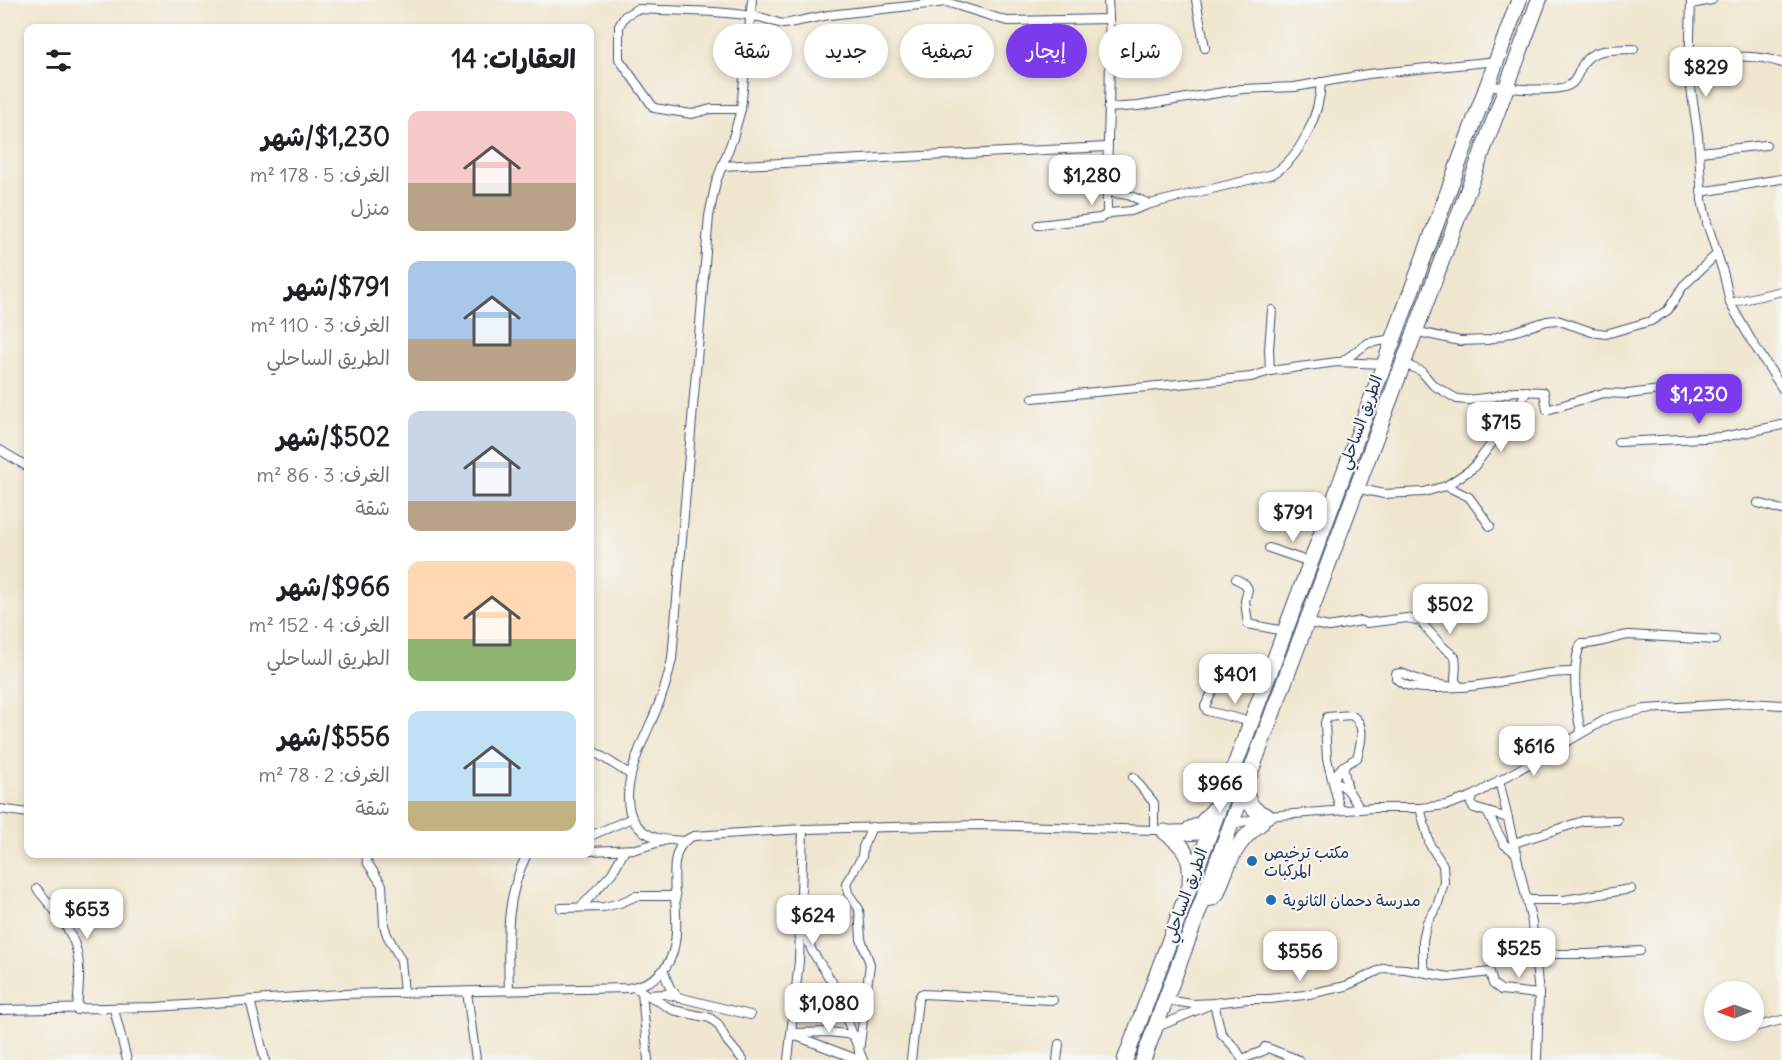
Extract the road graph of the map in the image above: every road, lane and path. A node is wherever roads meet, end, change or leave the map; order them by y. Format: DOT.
graph roads {
  1 [pos="753,0"];
  2 [pos="1108,0"];
  3 [pos="1196,0"];
  4 [pos="1519,0"];
  5 [pos="1539,0"];
  6 [pos="1712,0"];
  7 [pos="1691,2"];
  8 [pos="752,16"];
  9 [pos="1109,19"];
  10 [pos="1204,48"];
  11 [pos="1634,49"];
  12 [pos="1497,61"];
  13 [pos="1782,63"];
  14 [pos="1689,64"];
  15 [pos="1321,82"];
  16 [pos="1488,86"];
  17 [pos="1506,88"];
  18 [pos="1108,108"];
  19 [pos="741,109"];
  20 [pos="1766,145"];
  21 [pos="1107,147"];
  22 [pos="1700,152"];
  23 [pos="722,166"];
  24 [pos="1781,178"];
  25 [pos="1107,192"];
  26 [pos="1701,192"];
  27 [pos="1149,204"];
  28 [pos="1107,214"];
  29 [pos="1038,225"];
  30 [pos="1717,254"];
  31 [pos="1782,291"];
  32 [pos="1730,303"];
  33 [pos="1272,310"];
  34 [pos="1414,331"];
  35 [pos="1393,339"];
  36 [pos="1343,361"];
  37 [pos="1402,362"];
  38 [pos="1384,364"];
  39 [pos="1270,371"];
  40 [pos="1693,386"];
  41 [pos="1782,388"];
  42 [pos="1527,391"];
  43 [pos="1034,398"];
  44 [pos="1782,425"];
  45 [pos="1618,441"];
  46 [pos="0,450"];
  47 [pos="24,465"];
  48 [pos="1446,486"];
  49 [pos="1355,488"];
  50 [pos="1758,503"];
  51 [pos="1782,510"];
  52 [pos="1490,526"];
  53 [pos="1269,548"];
  54 [pos="1310,562"];
  55 [pos="1236,579"];
  56 [pos="1305,622"];
  57 [pos="1284,631"];
  58 [pos="1716,640"];
  59 [pos="1575,672"];
  60 [pos="1457,687"];
  61 [pos="1214,689"];
  62 [pos="1782,705"];
  63 [pos="1252,722"];
  64 [pos="1581,732"];
  65 [pos="594,752"];
  66 [pos="1343,766"];
  67 [pos="631,775"];
  68 [pos="1133,777"];
  69 [pos="1334,780"];
  70 [pos="1500,780"];
  71 [pos="1246,785"];
  72 [pos="1348,790"];
  73 [pos="1473,796"];
  74 [pos="1224,799"];
  75 [pos="1420,808"];
  76 [pos="0,809"];
  77 [pos="1360,809"];
  78 [pos="1340,810"];
  79 [pos="24,812"];
  80 [pos="1487,812"];
  81 [pos="632,818"];
  82 [pos="1508,818"];
  83 [pos="1270,819"];
  84 [pos="1617,820"];
  85 [pos="872,827"];
  86 [pos="803,829"];
  87 [pos="1190,829"];
  88 [pos="1221,830"];
  89 [pos="1159,831"];
  90 [pos="594,834"];
  91 [pos="667,840"];
  92 [pos="684,840"];
  93 [pos="1514,843"];
  94 [pos="625,850"];
  95 [pos="594,851"];
  96 [pos="1517,854"];
  97 [pos="366,858"];
  98 [pos="525,858"];
  99 [pos="37,889"];
  100 [pos="1631,889"];
  101 [pos="1188,894"];
  102 [pos="676,896"];
  103 [pos="1204,899"];
  104 [pos="1528,900"];
  105 [pos="580,907"];
  106 [pos="561,908"];
  107 [pos="801,922"];
  108 [pos="1640,951"];
  109 [pos="1536,954"];
  110 [pos="663,969"];
  111 [pos="1427,973"];
  112 [pos="509,991"];
  113 [pos="641,991"];
  114 [pos="467,992"];
  115 [pos="404,993"];
  116 [pos="1539,994"];
  117 [pos="679,998"];
  118 [pos="250,1000"];
  119 [pos="1053,1000"];
  120 [pos="1165,1000"];
  121 [pos="1214,1004"];
  122 [pos="114,1009"];
  123 [pos="0,1010"];
  124 [pos="77,1010"];
  125 [pos="750,1015"];
  126 [pos="1782,1020"];
  127 [pos="1764,1024"];
  128 [pos="1154,1028"];
  129 [pos="791,1034"];
  130 [pos="854,1035"];
  131 [pos="1059,1044"];
  132 [pos="860,1057"];
  133 [pos="127,1060"];
  134 [pos="265,1060"];
  135 [pos="476,1060"];
  136 [pos="648,1060"];
  137 [pos="743,1060"];
  138 [pos="788,1060"];
  139 [pos="911,1060"];
  140 [pos="1057,1060"];
  141 [pos="1125,1060"];
  142 [pos="1143,1060"];
  143 [pos="1242,1060"];
  144 [pos="1299,1060"];
  145 [pos="1537,1060"];
  1 -- 8 [label="street"];
  2 -- 9 [label="street"];
  3 -- 10 [label="street"];
  4 -- 12 [label="highway, الطريق الساحلي"];
  5 -- 17 [label="highway, الطريق الساحلي"];
  6 -- 7 [label="street"];
  7 -- 14 [label="street"];
  8 -- 9 [label="street"];
  8 -- 19 [label="street"];
  8 -- 19 [label="street"];
  9 -- 18 [label="street"];
  11 -- 17 [label="street"];
  12 -- 15 [label="street"];
  12 -- 16 [label="highway, الطريق الساحلي"];
  13 -- 14 [label="street"];
  14 -- 22 [label="street"];
  15 -- 18 [label="street"];
  15 -- 27 [label="street"];
  16 -- 17 [label="street"];
  16 -- 35 [label="highway, الطريق الساحلي"];
  17 -- 34 [label="highway, الطريق الساحلي"];
  18 -- 21 [label="street"];
  19 -- 23 [label="street"];
  20 -- 22 [label="street"];
  21 -- 23 [label="street"];
  21 -- 25 [label="street"];
  22 -- 26 [label="street"];
  23 -- 67 [label="street"];
  24 -- 26 [label="street"];
  25 -- 27 [label="street"];
  25 -- 28 [label="street"];
  26 -- 30 [label="street"];
  27 -- 28 [label="street"];
  28 -- 29 [label="street"];
  30 -- 32 [label="street"];
  30 -- 34 [label="street"];
  31 -- 32 [label="street"];
  32 -- 41 [label="street"];
  33 -- 39 [label="street"];
  34 -- 37 [label="highway, الطريق الساحلي"];
  35 -- 36 [label="street"];
  35 -- 38 [label="highway, الطريق الساحلي"];
  36 -- 38 [label="street"];
  36 -- 39 [label="street"];
  37 -- 42 [label="street"];
  37 -- 49 [label="highway, الطريق الساحلي"];
  38 -- 54 [label="highway, الطريق الساحلي"];
  39 -- 43 [label="street"];
  40 -- 42 [label="street"];
  42 -- 48 [label="street"];
  44 -- 45 [label="street"];
  46 -- 47 [label="street"];
  48 -- 49 [label="street"];
  48 -- 52 [label="street"];
  49 -- 56 [label="highway, الطريق الساحلي"];
  50 -- 51 [label="street"];
  53 -- 54 [label="street"];
  54 -- 57 [label="highway, الطريق الساحلي"];
  55 -- 57 [label="street"];
  56 -- 60 [label="street"];
  56 -- 71 [label="highway, الطريق الساحلي"];
  57 -- 63 [label="highway, الطريق الساحلي"];
  58 -- 59 [label="street"];
  59 -- 60 [label="street"];
  59 -- 64 [label="street"];
  60 -- 60 [label="street"];
  61 -- 63 [label="street"];
  62 -- 64 [label="street"];
  63 -- 74 [label="highway, الطريق الساحلي"];
  64 -- 70 [label="street"];
  65 -- 67 [label="street"];
  66 -- 69 [label="street"];
  66 -- 69 [label="street"];
  66 -- 72 [label="street"];
  67 -- 81 [label="street"];
  68 -- 89 [label="street"];
  69 -- 72 [label="street"];
  69 -- 78 [label="street"];
  70 -- 73 [label="street"];
  70 -- 82 [label="street"];
  71 -- 83 [label="highway"];
  71 -- 88 [label="highway, الطريق الساحلي"];
  72 -- 77 [label="street"];
  73 -- 75 [label="street"];
  73 -- 80 [label="street"];
  74 -- 87 [label="highway"];
  74 -- 88 [label="highway, الطريق الساحلي"];
  75 -- 77 [label="street"];
  75 -- 111 [label="street"];
  76 -- 79 [label="street"];
  77 -- 78 [label="street"];
  78 -- 83 [label="street"];
  80 -- 82 [label="street"];
  80 -- 96 [label="street"];
  81 -- 90 [label="street"];
  81 -- 91 [label="street"];
  82 -- 93 [label="street"];
  83 -- 88 [label="street"];
  83 -- 103 [label="highway"];
  84 -- 93 [label="street"];
  85 -- 86 [label="street"];
  85 -- 89 [label="street"];
  85 -- 132 [label="street"];
  86 -- 92 [label="street"];
  86 -- 107 [label="street"];
  87 -- 88 [label="street"];
  87 -- 89 [label="street"];
  88 -- 89 [label="street"];
  88 -- 101 [label="highway, الطريق الساحلي"];
  88 -- 103 [label="highway, الطريق الساحلي"];
  89 -- 101 [label="highway"];
  91 -- 92 [label="street"];
  91 -- 94 [label="street"];
  92 -- 102 [label="street"];
  93 -- 96 [label="street"];
  94 -- 95 [label="street"];
  94 -- 105 [label="street"];
  96 -- 104 [label="street"];
  97 -- 115 [label="street"];
  98 -- 112 [label="street"];
  99 -- 124 [label="street"];
  100 -- 104 [label="street"];
  101 -- 141 [label="highway, الطريق الساحلي"];
  102 -- 105 [label="street"];
  102 -- 110 [label="street"];
  103 -- 120 [label="highway, الطريق الساحلي"];
  104 -- 109 [label="street"];
  105 -- 106 [label="street"];
  107 -- 129 [label="street"];
  107 -- 130 [label="street"];
  108 -- 109 [label="street"];
  109 -- 116 [label="street"];
  110 -- 113 [label="street"];
  110 -- 117 [label="street"];
  111 -- 116 [label="street"];
  111 -- 121 [label="street"];
  112 -- 113 [label="street"];
  112 -- 114 [label="street"];
  113 -- 117 [label="street"];
  113 -- 136 [label="street"];
  113 -- 137 [label="street"];
  114 -- 115 [label="street"];
  114 -- 135 [label="street"];
  115 -- 118 [label="street"];
  116 -- 145 [label="street"];
  117 -- 125 [label="street"];
  118 -- 122 [label="street"];
  118 -- 134 [label="street"];
  119 -- 139 [label="street"];
  120 -- 121 [label="street"];
  120 -- 128 [label="highway, الطريق الساحلي"];
  121 -- 128 [label="street"];
  121 -- 143 [label="street"];
  122 -- 124 [label="street"];
  122 -- 133 [label="street"];
  123 -- 124 [label="street"];
  126 -- 127 [label="street"];
  128 -- 142 [label="highway, الطريق الساحلي"];
  129 -- 130 [label="street"];
  129 -- 132 [label="street"];
  129 -- 138 [label="street"];
  130 -- 132 [label="street"];
  131 -- 140 [label="street"];
  143 -- 144 [label="street"];
}
